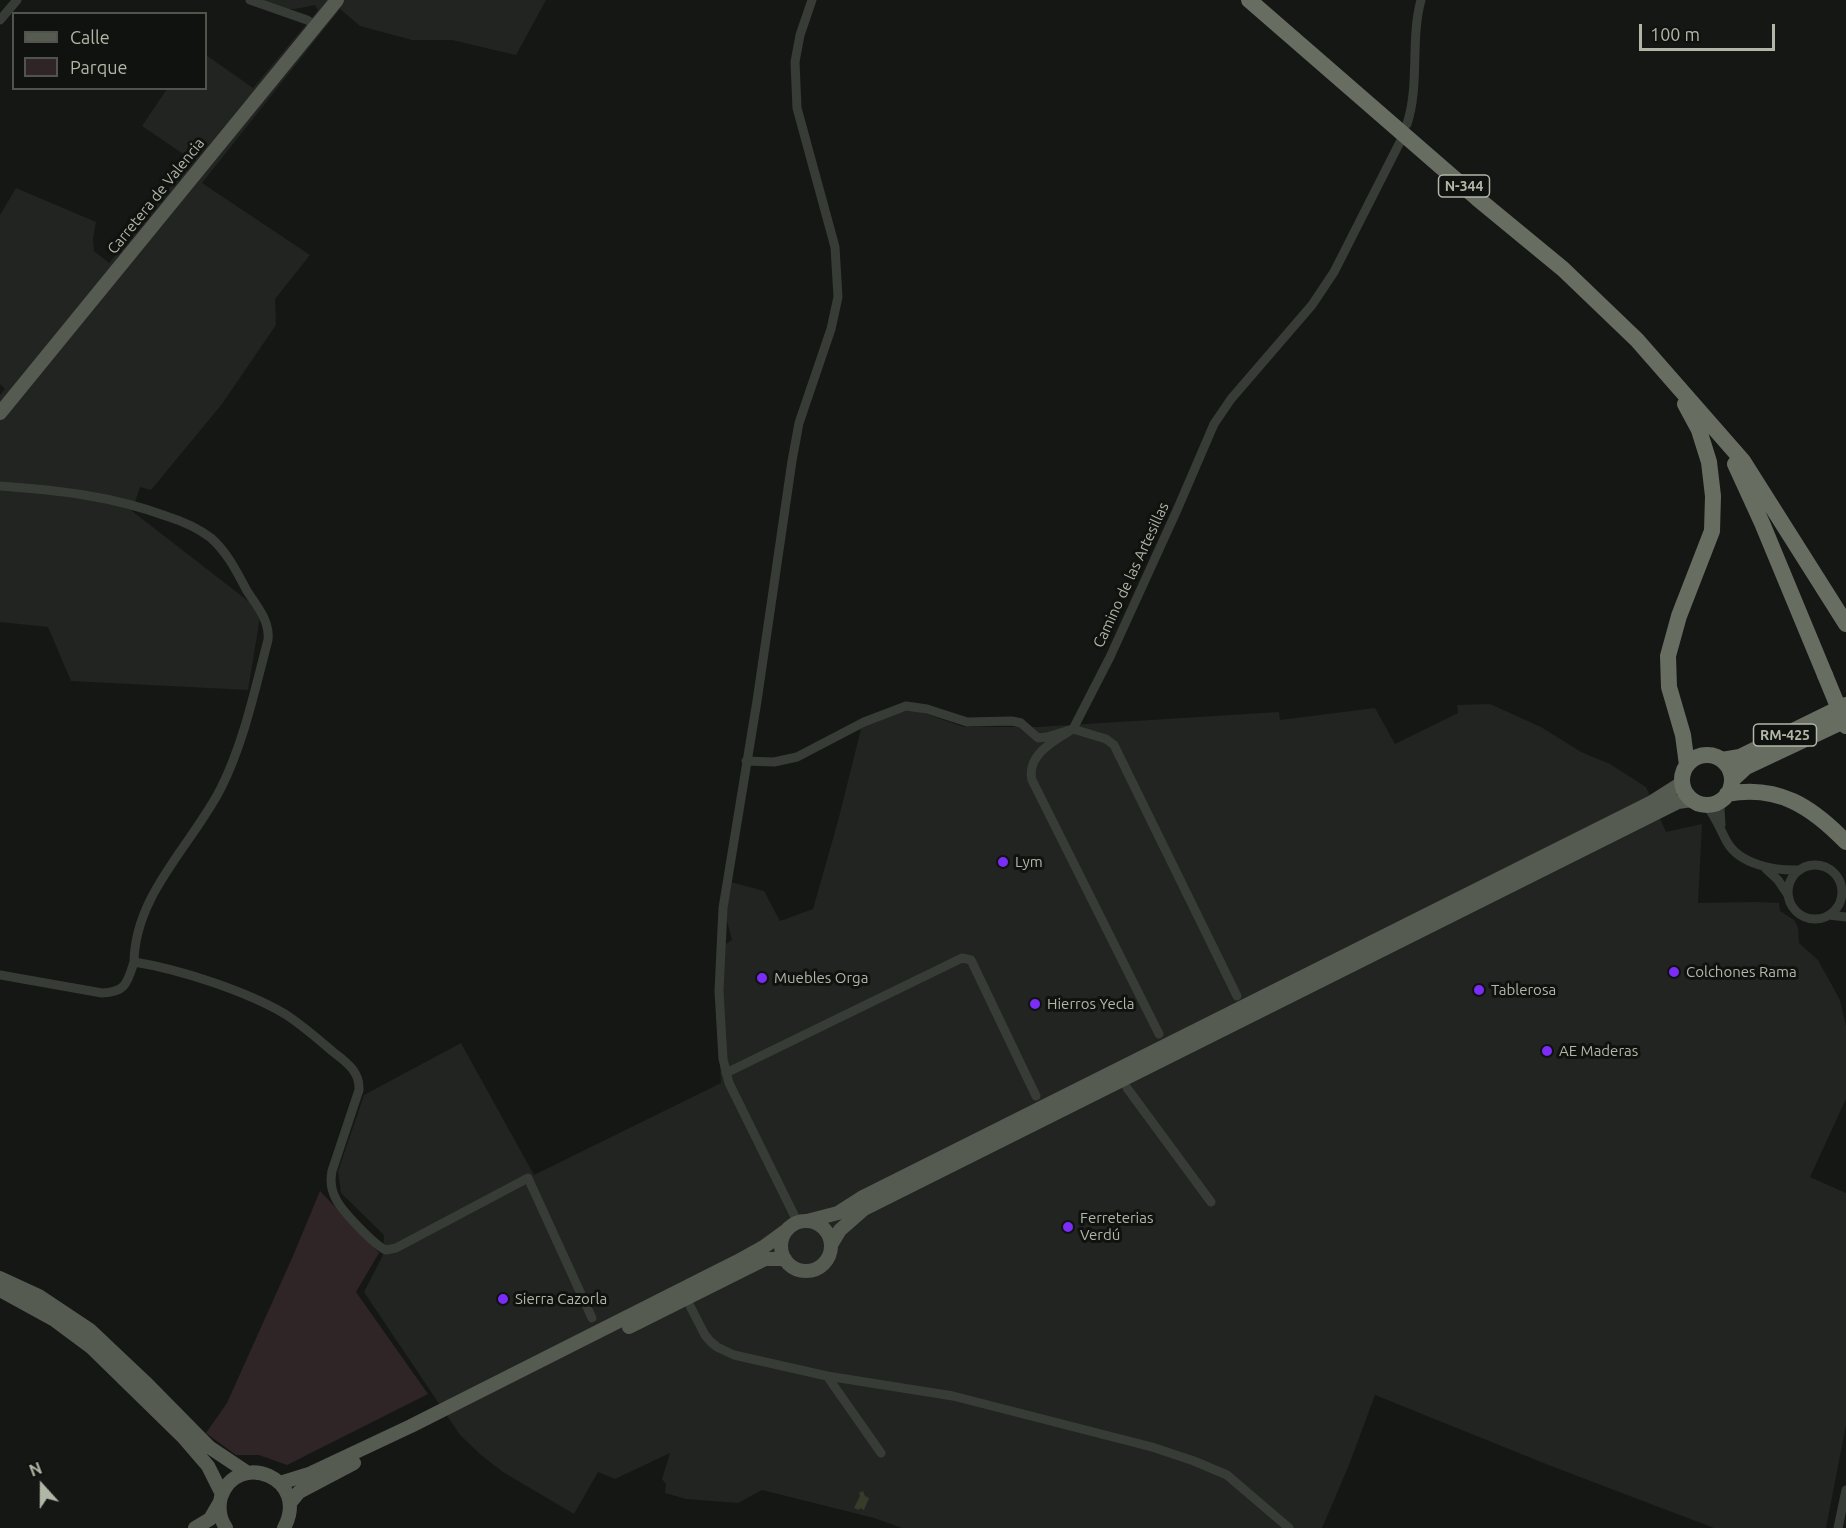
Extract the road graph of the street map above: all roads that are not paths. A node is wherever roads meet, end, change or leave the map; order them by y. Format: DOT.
graph roads {
  1 [pos="16,0"];
  2 [pos="250,0"];
  3 [pos="337,0"];
  4 [pos="812,0"];
  5 [pos="1249,0"];
  6 [pos="1421,0"];
  7 [pos="0,20"];
  8 [pos="316,26"];
  9 [pos="1407,124"];
  10 [pos="1400,142"];
  11 [pos="1672,379"];
  12 [pos="0,413"];
  13 [pos="1702,413"];
  14 [pos="0,486"];
  15 [pos="1846,624"];
  16 [pos="1846,705"];
  17 [pos="1846,720"];
  18 [pos="1846,726"];
  19 [pos="1073,729"];
  20 [pos="1722,760"];
  21 [pos="746,761"];
  22 [pos="1687,765"];
  23 [pos="1682,783"];
  24 [pos="1727,791"];
  25 [pos="1699,802"];
  26 [pos="1722,831"];
  27 [pos="1846,842"];
  28 [pos="1762,866"];
  29 [pos="1800,870"];
  30 [pos="1844,896"];
  31 [pos="1789,897"];
  32 [pos="1829,915"];
  33 [pos="1846,917"];
  34 [pos="134,962"];
  35 [pos="0,975"];
  36 [pos="1237,996"];
  37 [pos="1159,1034"];
  38 [pos="726,1073"];
  39 [pos="1126,1088"];
  40 [pos="1036,1096"];
  41 [pos="1211,1202"];
  42 [pos="797,1225"];
  43 [pos="831,1245"];
  44 [pos="785,1258"];
  45 [pos="0,1278"];
  46 [pos="0,1290"];
  47 [pos="690,1306"];
  48 [pos="592,1318"];
  49 [pos="827,1376"];
  50 [pos="881,1453"];
  51 [pos="248,1473"];
  52 [pos="280,1483"];
  53 [pos="1846,1490"];
  54 [pos="221,1498"];
  55 [pos="290,1503"];
  56 [pos="195,1528"];
  57 [pos="226,1528"];
  58 [pos="284,1528"];
  59 [pos="1289,1528"];
  60 [pos="1838,1528"];
  1 -- 7 [label="street"];
  2 -- 8 [label="street"];
  3 -- 8 [label="main road, Carretera de Valencia"];
  4 -- 21 [label="street"];
  5 -- 11 [label="highway, N-344"];
  6 -- 9 [label="street"];
  8 -- 12 [label="main road, Carretera de Valencia"];
  10 -- 19 [label="street, Camino de las Artesillas"];
  11 -- 13 [label="highway, N-344"];
  11 -- 22 [label="highway"];
  13 -- 15 [label="highway"];
  13 -- 18 [label="highway, N-344, bridge"];
  14 -- 34 [label="street"];
  16 -- 20 [label="highway, RM-425"];
  17 -- 24 [label="highway, RM-425"];
  19 -- 21 [label="street"];
  19 -- 36 [label="street"];
  19 -- 37 [label="street"];
  20 -- 22 [label="highway"];
  20 -- 24 [label="highway"];
  21 -- 38 [label="street"];
  22 -- 23 [label="highway"];
  23 -- 25 [label="highway"];
  23 -- 42 [label="main road"];
  24 -- 25 [label="highway"];
  24 -- 26 [label="street"];
  24 -- 27 [label="highway"];
  25 -- 26 [label="street"];
  25 -- 43 [label="main road"];
  26 -- 28 [label="street"];
  28 -- 29 [label="street"];
  28 -- 31 [label="street"];
  29 -- 30 [label="street"];
  29 -- 31 [label="street"];
  30 -- 32 [label="street"];
  31 -- 32 [label="street"];
  32 -- 33 [label="street"];
  34 -- 35 [label="street"];
  34 -- 48 [label="street"];
  38 -- 40 [label="street"];
  38 -- 42 [label="street"];
  39 -- 41 [label="street"];
  42 -- 43 [label="main road"];
  42 -- 44 [label="main road"];
  42 -- 52 [label="main road"];
  43 -- 44 [label="main road"];
  44 -- 55 [label="main road"];
  45 -- 51 [label="main road"];
  46 -- 54 [label="main road"];
  47 -- 49 [label="street"];
  49 -- 50 [label="street"];
  49 -- 59 [label="street"];
  51 -- 52 [label="main road"];
  51 -- 54 [label="main road"];
  52 -- 55 [label="main road"];
  53 -- 60 [label="street"];
  54 -- 56 [label="main road"];
  54 -- 57 [label="main road"];
  55 -- 58 [label="main road"];
}
